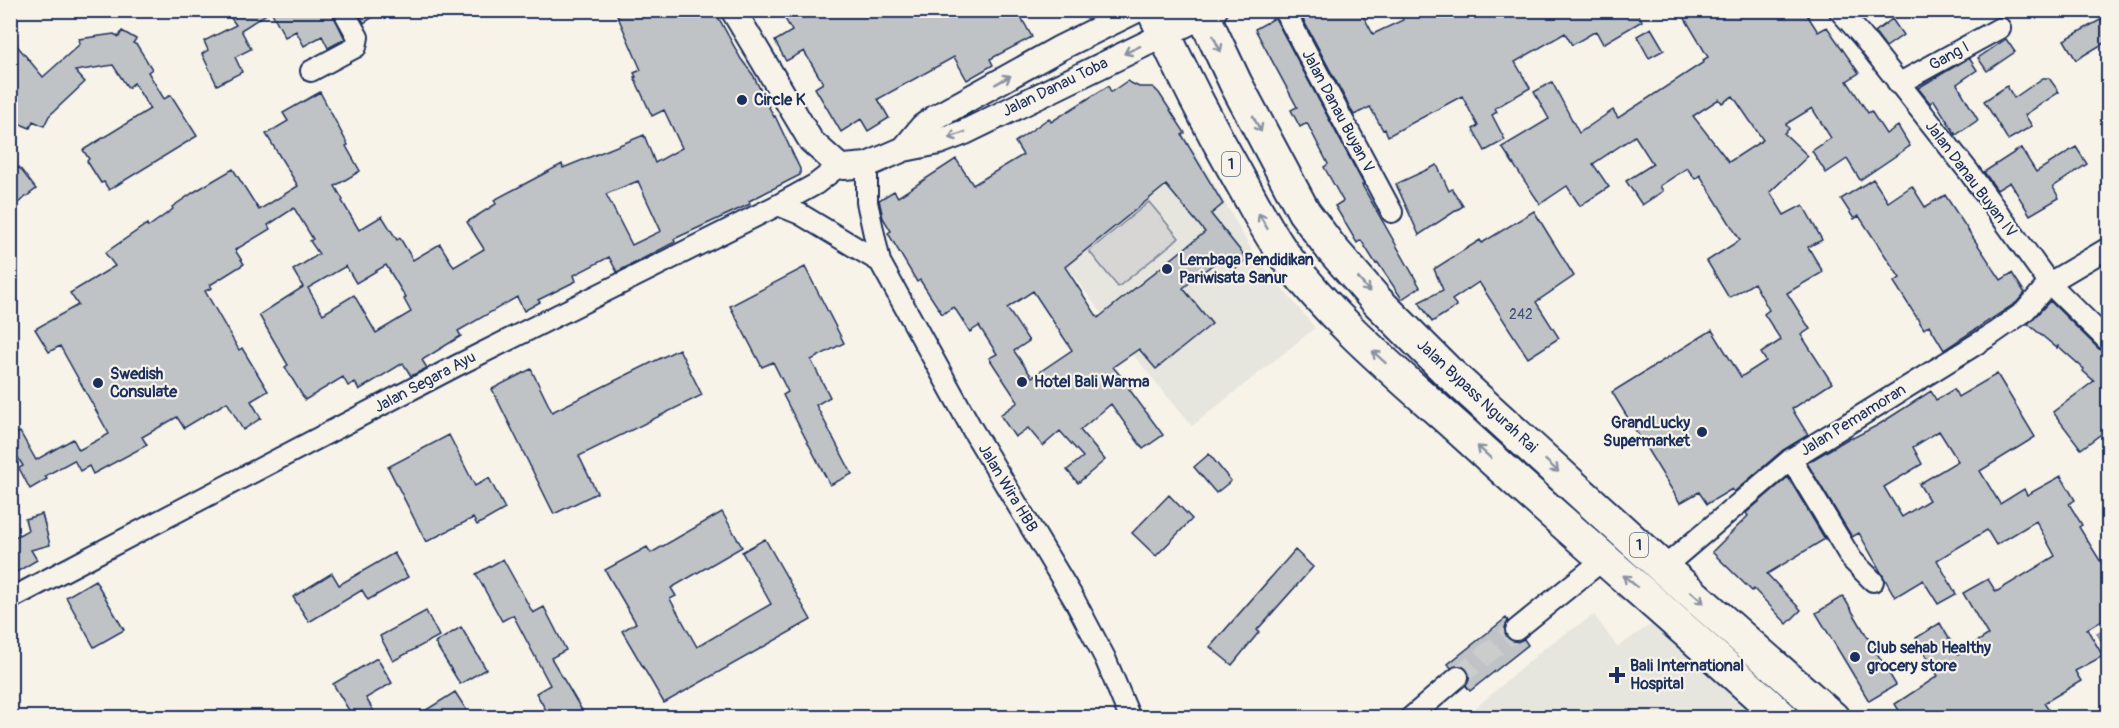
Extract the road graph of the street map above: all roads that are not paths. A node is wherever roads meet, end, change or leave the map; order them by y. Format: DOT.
graph roads {
  1 [pos="343,10"];
  2 [pos="733,10"];
  3 [pos="1137,10"];
  4 [pos="1284,10"];
  5 [pos="1839,10"];
  6 [pos="1207,12"];
  7 [pos="1158,23"];
  8 [pos="2000,28"];
  9 [pos="311,71"];
  10 [pos="1898,84"];
  11 [pos="904,149"];
  12 [pos="867,165"];
  13 [pos="839,166"];
  14 [pos="778,205"];
  15 [pos="1392,212"];
  16 [pos="2109,248"];
  17 [pos="880,262"];
  18 [pos="2049,283"];
  19 [pos="2109,341"];
  20 [pos="1446,370"];
  21 [pos="1422,396"];
  22 [pos="1791,459"];
  23 [pos="1604,559"];
  24 [pos="1663,568"];
  25 [pos="1873,581"];
  26 [pos="10,599"];
  27 [pos="1516,630"];
  28 [pos="1458,677"];
  29 [pos="1130,717"];
  30 [pos="1410,717"];
  31 [pos="1783,717"];
  32 [pos="1833,717"];
  1 -- 9 [label="street"];
  2 -- 13 [label="street"];
  11 -- 3 [label="street, Jalan Danau Toba, one-way"];
  4 -- 15 [label="street, Jalan Danau Buyan V"];
  5 -- 10 [label="street, Jalan Danau Buyan IV"];
  6 -- 7 [label="street, Jalan Danau Toba"];
  6 -- 20 [label="highway, Jalan Bypass Ngurah Rai / 1, one-way"];
  7 -- 11 [label="street, Jalan Danau Toba, one-way"];
  21 -- 7 [label="highway, 1, one-way"];
  8 -- 10 [label="street, Gang I"];
  10 -- 18 [label="street, Jalan Danau Buyan IV"];
  11 -- 12 [label="street, Jalan Danau Toba"];
  12 -- 13 [label="street, Jalan Danau Toba"];
  12 -- 17 [label="street, Jalan Wira HBB"];
  13 -- 14 [label="street, Jalan Segara Ayu"];
  14 -- 17 [label="street"];
  14 -- 26 [label="street, Jalan Segara Ayu"];
  16 -- 18 [label="street, Jalan Pemamoran"];
  17 -- 29 [label="street, Jalan Wira HBB"];
  18 -- 19 [label="street, Jalan Danau Buyan IV"];
  18 -- 22 [label="street, Jalan Pemamoran"];
  20 -- 21 [label="highway"];
  20 -- 24 [label="highway, Jalan Bypass Ngurah Rai / 1, one-way"];
  23 -- 21 [label="highway, 1, one-way"];
  22 -- 24 [label="street, Jalan Pemamoran"];
  22 -- 25 [label="street"];
  23 -- 27 [label="street"];
  31 -- 23 [label="highway, 1, one-way"];
  24 -- 32 [label="highway, Jalan Bypass Ngurah Rai / 1, one-way"];
  28 -- 30 [label="street"];
}
